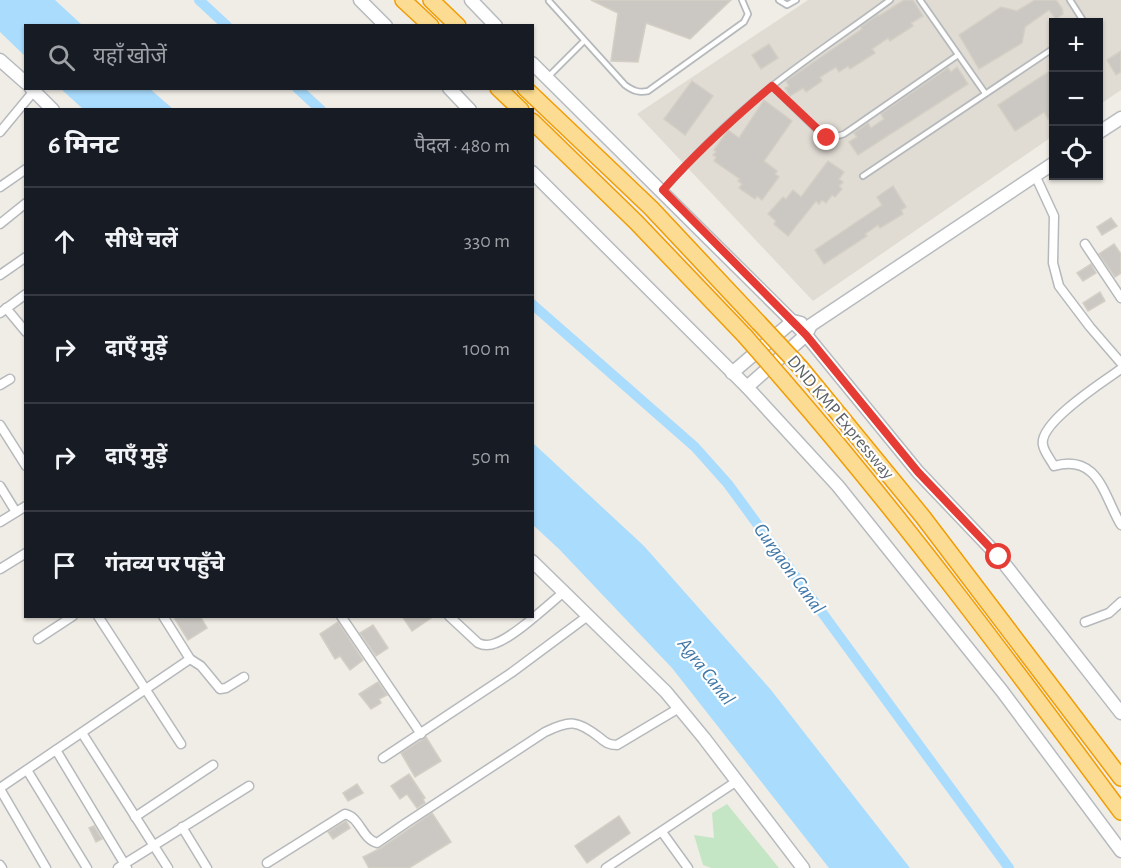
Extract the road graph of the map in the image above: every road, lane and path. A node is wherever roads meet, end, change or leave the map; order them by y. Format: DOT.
graph roads {
  1 [pos="360,0"];
  2 [pos="404,0"];
  3 [pos="431,0"];
  4 [pos="471,0"];
  5 [pos="742,0"];
  6 [pos="779,0"];
  7 [pos="796,0"];
  8 [pos="890,0"];
  9 [pos="920,0"];
  10 [pos="1070,0"];
  11 [pos="549,1"];
  12 [pos="1081,18"];
  13 [pos="384,24"];
  14 [pos="429,24"];
  15 [pos="456,24"];
  16 [pos="494,24"];
  17 [pos="584,41"];
  18 [pos="1049,51"];
  19 [pos="958,55"];
  20 [pos="0,60"];
  21 [pos="534,65"];
  22 [pos="548,78"];
  23 [pos="24,82"];
  24 [pos="772,86"];
  25 [pos="29,90"];
  26 [pos="32,90"];
  27 [pos="451,90"];
  28 [pos="500,90"];
  29 [pos="527,90"];
  30 [pos="985,93"];
  31 [pos="51,108"];
  32 [pos="468,108"];
  33 [pos="518,108"];
  34 [pos="1121,118"];
  35 [pos="534,123"];
  36 [pos="1103,130"];
  37 [pos="0,132"];
  38 [pos="1049,166"];
  39 [pos="24,170"];
  40 [pos="534,174"];
  41 [pos="1035,175"];
  42 [pos="863,176"];
  43 [pos="0,187"];
  44 [pos="663,190"];
  45 [pos="24,205"];
  46 [pos="0,224"];
  47 [pos="1085,244"];
  48 [pos="24,258"];
  49 [pos="0,275"];
  50 [pos="24,295"];
  51 [pos="1121,298"];
  52 [pos="3,311"];
  53 [pos="793,321"];
  54 [pos="24,330"];
  55 [pos="809,330"];
  56 [pos="1121,363"];
  57 [pos="1121,369"];
  58 [pos="732,373"];
  59 [pos="10,379"];
  60 [pos="0,385"];
  61 [pos="747,387"];
  62 [pos="0,425"];
  63 [pos="24,463"];
  64 [pos="0,486"];
  65 [pos="24,507"];
  66 [pos="16,512"];
  67 [pos="0,522"];
  68 [pos="1121,525"];
  69 [pos="24,554"];
  70 [pos="534,563"];
  71 [pos="0,569"];
  72 [pos="565,591"];
  73 [pos="1121,602"];
  74 [pos="534,615"];
  75 [pos="589,615"];
  76 [pos="70,618"];
  77 [pos="99,618"];
  78 [pos="164,618"];
  79 [pos="342,618"];
  80 [pos="451,618"];
  81 [pos="531,618"];
  82 [pos="1084,622"];
  83 [pos="38,639"];
  84 [pos="190,659"];
  85 [pos="244,677"];
  86 [pos="145,691"];
  87 [pos="679,708"];
  88 [pos="1121,713"];
  89 [pos="82,733"];
  90 [pos="421,734"];
  91 [pos="181,744"];
  92 [pos="56,750"];
  93 [pos="383,758"];
  94 [pos="213,765"];
  95 [pos="27,770"];
  96 [pos="1121,778"];
  97 [pos="737,781"];
  98 [pos="249,786"];
  99 [pos="0,788"];
  100 [pos="1121,812"];
  101 [pos="135,817"];
  102 [pos="182,827"];
  103 [pos="662,832"];
  104 [pos="153,845"];
  105 [pos="1121,851"];
  106 [pos="267,863"];
  107 [pos="123,867"];
  108 [pos="46,868"];
  109 [pos="87,868"];
  110 [pos="168,868"];
  111 [pos="207,868"];
  112 [pos="606,868"];
  113 [pos="688,868"];
  114 [pos="803,868"];
  1 -- 13 [label="street"];
  2 -- 14 [label="highway"];
  3 -- 15 [label="highway"];
  4 -- 16 [label="street"];
  5 -- 17 [label="lane"];
  6 -- 7 [label="lane"];
  8 -- 24 [label="lane"];
  9 -- 19 [label="lane"];
  10 -- 12 [label="lane"];
  11 -- 17 [label="lane"];
  17 -- 22 [label="lane"];
  18 -- 30 [label="lane"];
  19 -- 24 [label="lane"];
  19 -- 30 [label="lane"];
  20 -- 23 [label="street"];
  21 -- 22 [label="street"];
  22 -- 44 [label="street"];
  24 -- 44 [label="lane"];
  25 -- 37 [label="street"];
  26 -- 31 [label="street"];
  27 -- 32 [label="street"];
  28 -- 33 [label="highway"];
  29 -- 96 [label="highway, DND KMP Expressway, bridge"];
  30 -- 42 [label="lane"];
  34 -- 36 [label="street"];
  35 -- 100 [label="highway, DND KMP Expressway, bridge"];
  38 -- 41 [label="street"];
  39 -- 43 [label="street"];
  40 -- 58 [label="street"];
  41 -- 55 [label="street"];
  41 -- 56 [label="street"];
  44 -- 53 [label="street"];
  45 -- 46 [label="street"];
  47 -- 51 [label="street"];
  48 -- 49 [label="street"];
  50 -- 52 [label="street"];
  52 -- 54 [label="street"];
  53 -- 55 [label="street"];
  53 -- 58 [label="street"];
  55 -- 61 [label="street"];
  55 -- 88 [label="street"];
  57 -- 68 [label="street"];
  58 -- 61 [label="street"];
  59 -- 60 [label="street"];
  61 -- 105 [label="street"];
  62 -- 63 [label="street"];
  64 -- 66 [label="street"];
  65 -- 66 [label="street"];
  66 -- 67 [label="street"];
  69 -- 71 [label="street"];
  70 -- 72 [label="street"];
  72 -- 74 [label="street"];
  72 -- 75 [label="street"];
  73 -- 82 [label="street"];
  75 -- 87 [label="street"];
  75 -- 90 [label="street"];
  76 -- 83 [label="street"];
  77 -- 86 [label="street"];
  78 -- 84 [label="street"];
  79 -- 90 [label="street"];
  80 -- 81 [label="street"];
  84 -- 85 [label="street"];
  84 -- 86 [label="street"];
  86 -- 89 [label="street"];
  86 -- 91 [label="street"];
  87 -- 97 [label="street"];
  87 -- 106 [label="street"];
  89 -- 92 [label="street"];
  89 -- 101 [label="street"];
  90 -- 93 [label="street"];
  92 -- 95 [label="street"];
  92 -- 107 [label="street"];
  94 -- 101 [label="street"];
  95 -- 99 [label="street"];
  95 -- 109 [label="street"];
  97 -- 103 [label="street"];
  97 -- 114 [label="street"];
  98 -- 102 [label="street"];
  99 -- 108 [label="street"];
  101 -- 104 [label="street"];
  102 -- 104 [label="street"];
  102 -- 111 [label="street"];
  103 -- 112 [label="street"];
  103 -- 113 [label="street"];
  104 -- 107 [label="street"];
  104 -- 110 [label="street"];
}
